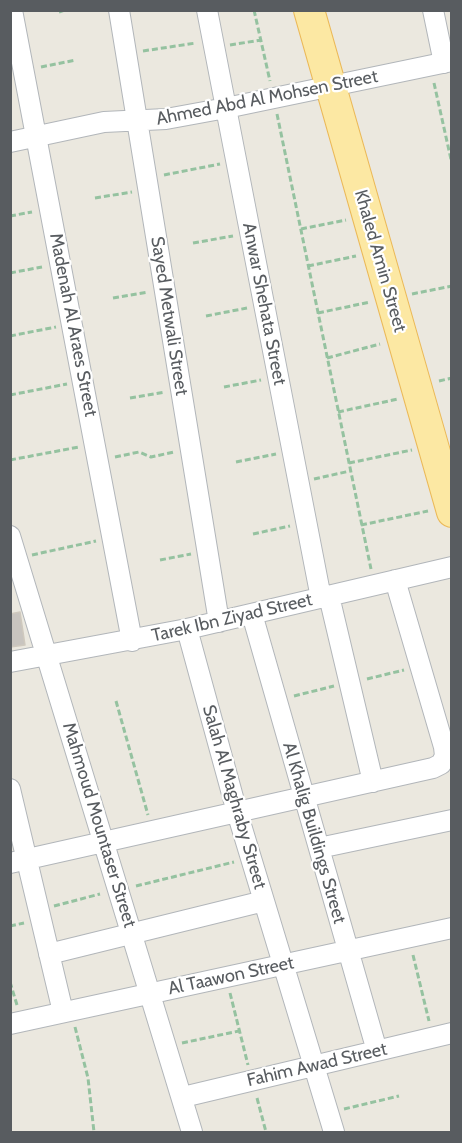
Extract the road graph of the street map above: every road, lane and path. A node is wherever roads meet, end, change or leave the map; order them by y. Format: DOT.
graph roads {
  1 [pos="12,10"];
  2 [pos="65,10"];
  3 [pos="119,10"];
  4 [pos="207,10"];
  5 [pos="254,10"];
  6 [pos="309,10"];
  7 [pos="433,10"];
  8 [pos="59,12"];
  9 [pos="261,40"];
  10 [pos="213,44"];
  11 [pos="126,54"];
  12 [pos="76,60"];
  13 [pos="442,63"];
  14 [pos="24,70"];
  15 [pos="331,87"];
  16 [pos="274,99"];
  17 [pos="226,108"];
  18 [pos="137,121"];
  19 [pos="38,137"];
  20 [pos="10,142"];
  21 [pos="450,148"];
  22 [pos="236,161"];
  23 [pos="452,164"];
  24 [pos="147,184"];
  25 [pos="95,198"];
  26 [pos="368,215"];
  27 [pos="301,229"];
  28 [pos="250,233"];
  29 [pos="193,243"];
  30 [pos="378,251"];
  31 [pos="62,263"];
  32 [pos="308,266"];
  33 [pos="10,273"];
  34 [pos="452,286"];
  35 [pos="165,289"];
  36 [pos="113,297"];
  37 [pos="391,298"];
  38 [pos="264,305"];
  39 [pos="318,313"];
  40 [pos="206,316"];
  41 [pos="73,324"];
  42 [pos="10,336"];
  43 [pos="402,339"];
  44 [pos="327,358"];
  45 [pos="278,378"];
  46 [pos="83,381"];
  47 [pos="224,387"];
  48 [pos="181,389"];
  49 [pos="10,395"];
  50 [pos="418,395"];
  51 [pos="130,398"];
  52 [pos="338,412"];
  53 [pos="433,446"];
  54 [pos="191,448"];
  55 [pos="292,451"];
  56 [pos="97,452"];
  57 [pos="10,460"];
  58 [pos="236,462"];
  59 [pos="349,463"];
  60 [pos="350,471"];
  61 [pos="298,482"];
  62 [pos="451,509"];
  63 [pos="306,523"];
  64 [pos="362,525"];
  65 [pos="253,534"];
  66 [pos="10,536"];
  67 [pos="113,538"];
  68 [pos="207,550"];
  69 [pos="17,558"];
  70 [pos="160,560"];
  71 [pos="452,567"];
  72 [pos="395,580"];
  73 [pos="374,585"];
  74 [pos="325,597"];
  75 [pos="252,614"];
  76 [pos="219,622"];
  77 [pos="188,629"];
  78 [pos="132,641"];
  79 [pos="47,656"];
  80 [pos="10,663"];
  81 [pos="116,700"];
  82 [pos="373,782"];
  83 [pos="10,789"];
  84 [pos="304,797"];
  85 [pos="237,812"];
  86 [pos="452,820"];
  87 [pos="153,831"];
  88 [pos="104,842"];
  89 [pos="319,848"];
  90 [pos="251,858"];
  91 [pos="19,861"];
  92 [pos="119,890"];
  93 [pos="264,901"];
  94 [pos="38,909"];
  95 [pos="452,928"];
  96 [pos="132,933"];
  97 [pos="409,938"];
  98 [pos="348,951"];
  99 [pos="49,954"];
  100 [pos="283,965"];
  101 [pos="226,977"];
  102 [pos="10,981"];
  103 [pos="151,993"];
  104 [pos="67,1012"];
  105 [pos="16,1023"];
  106 [pos="240,1031"];
  107 [pos="442,1036"];
  108 [pos="167,1046"];
  109 [pos="377,1051"];
  110 [pos="314,1066"];
  111 [pos="252,1081"];
  112 [pos="399,1096"];
  113 [pos="183,1097"];
  114 [pos="328,1113"];
  115 [pos="94,1132"];
  116 [pos="192,1132"];
  117 [pos="266,1132"];
  118 [pos="334,1132"];
  1 -- 14 [label="street, Madenah Al Araes Street"];
  2 -- 8 [label="path"];
  3 -- 11 [label="street, Sayed Metwali Street"];
  4 -- 10 [label="street, Anwar Shehata Street"];
  5 -- 9 [label="path"];
  6 -- 15 [label="main road, Khaled Amin Street"];
  7 -- 13 [label="street"];
  9 -- 10 [label="path"];
  9 -- 16 [label="path"];
  10 -- 11 [label="path"];
  10 -- 17 [label="street, Anwar Shehata Street"];
  11 -- 18 [label="street, Sayed Metwali Street"];
  12 -- 14 [label="path"];
  13 -- 15 [label="street, Ahmed Abd Al Mohsen Street"];
  13 -- 21 [label="path"];
  14 -- 19 [label="street, Madenah Al Araes Street"];
  15 -- 16 [label="street, Ahmed Abd Al Mohsen Street"];
  15 -- 26 [label="main road, Khaled Amin Street"];
  16 -- 17 [label="street, Ahmed Abd Al Mohsen Street"];
  16 -- 27 [label="path"];
  17 -- 18 [label="street, Ahmed Abd Al Mohsen Street"];
  17 -- 22 [label="street, Anwar Shehata Street"];
  18 -- 19 [label="street, Ahmed Abd Al Mohsen Street"];
  18 -- 24 [label="street, Sayed Metwali Street"];
  19 -- 20 [label="street, Ahmed Abd Al Mohsen Street"];
  19 -- 31 [label="street, Madenah Al Araes Street"];
  21 -- 23 [label="path"];
  22 -- 24 [label="path"];
  22 -- 28 [label="street, Anwar Shehata Street"];
  24 -- 25 [label="path"];
  24 -- 35 [label="street, Sayed Metwali Street"];
  26 -- 27 [label="path"];
  26 -- 30 [label="main road, Khaled Amin Street"];
  27 -- 32 [label="path"];
  28 -- 29 [label="path"];
  28 -- 38 [label="street, Anwar Shehata Street"];
  30 -- 32 [label="path"];
  30 -- 37 [label="main road, Khaled Amin Street"];
  31 -- 33 [label="path"];
  31 -- 41 [label="street, Madenah Al Araes Street"];
  32 -- 39 [label="path"];
  34 -- 37 [label="path"];
  35 -- 36 [label="path"];
  35 -- 48 [label="street, Sayed Metwali Street"];
  37 -- 39 [label="path"];
  37 -- 43 [label="main road, Khaled Amin Street"];
  38 -- 40 [label="path"];
  38 -- 45 [label="street, Anwar Shehata Street"];
  39 -- 44 [label="path"];
  41 -- 42 [label="path"];
  41 -- 46 [label="street, Madenah Al Araes Street"];
  43 -- 44 [label="path"];
  43 -- 50 [label="main road, Khaled Amin Street"];
  44 -- 52 [label="path"];
  45 -- 47 [label="path"];
  45 -- 55 [label="street, Anwar Shehata Street"];
  46 -- 49 [label="path"];
  46 -- 56 [label="street, Madenah Al Araes Street"];
  48 -- 51 [label="path"];
  48 -- 54 [label="street, Sayed Metwali Street"];
  50 -- 52 [label="path"];
  50 -- 53 [label="main road, Khaled Amin Street"];
  52 -- 59 [label="path"];
  53 -- 59 [label="path"];
  53 -- 62 [label="main road, Khaled Amin Street"];
  54 -- 56 [label="path"];
  54 -- 68 [label="street, Sayed Metwali Street"];
  55 -- 58 [label="path"];
  55 -- 61 [label="street, Anwar Shehata Street"];
  56 -- 57 [label="path"];
  56 -- 67 [label="street, Madenah Al Araes Street"];
  59 -- 60 [label="path"];
  60 -- 61 [label="path"];
  60 -- 64 [label="path"];
  61 -- 63 [label="street, Anwar Shehata Street"];
  62 -- 64 [label="path"];
  63 -- 65 [label="path"];
  63 -- 74 [label="street, Anwar Shehata Street"];
  64 -- 73 [label="path"];
  66 -- 69 [label="street, Mahmoud Mountaser Street"];
  67 -- 69 [label="path"];
  67 -- 78 [label="street, Madenah Al Araes Street"];
  68 -- 70 [label="path"];
  68 -- 76 [label="street, Sayed Metwali Street"];
  69 -- 79 [label="street, Mahmoud Mountaser Street"];
  71 -- 72 [label="street, Tarek Ibn Ziyad Street"];
  72 -- 73 [label="street, Tarek Ibn Ziyad Street"];
  72 -- 82 [label="street"];
  73 -- 74 [label="street, Tarek Ibn Ziyad Street"];
  74 -- 75 [label="street, Tarek Ibn Ziyad Street"];
  74 -- 82 [label="street, Anwar Shehata Street"];
  75 -- 76 [label="street, Tarek Ibn Ziyad Street"];
  75 -- 84 [label="street, Al Khalig Buildings Street"];
  76 -- 77 [label="street, Tarek Ibn Ziyad Street"];
  77 -- 78 [label="street, Tarek Ibn Ziyad Street"];
  77 -- 85 [label="street, Salah Al Maghraby Street"];
  78 -- 79 [label="street, Tarek Ibn Ziyad Street"];
  79 -- 80 [label="street, Tarek Ibn Ziyad Street"];
  79 -- 88 [label="street, Mahmoud Mountaser Street"];
  81 -- 87 [label="path"];
  82 -- 84 [label="street"];
  83 -- 91 [label="street"];
  84 -- 85 [label="street"];
  84 -- 89 [label="street, Al Khalig Buildings Street"];
  85 -- 87 [label="street"];
  85 -- 90 [label="street, Salah Al Maghraby Street"];
  86 -- 89 [label="street"];
  87 -- 88 [label="street"];
  88 -- 91 [label="street"];
  88 -- 92 [label="street, Mahmoud Mountaser Street"];
  89 -- 98 [label="street, Al Khalig Buildings Street"];
  90 -- 92 [label="path"];
  90 -- 93 [label="street, Salah Al Maghraby Street"];
  91 -- 94 [label="street"];
  92 -- 94 [label="path"];
  92 -- 96 [label="street, Mahmoud Mountaser Street"];
  93 -- 96 [label="street"];
  93 -- 100 [label="street, Salah Al Maghraby Street"];
  94 -- 99 [label="street"];
  95 -- 97 [label="street, Al Taawon Street"];
  96 -- 99 [label="street"];
  96 -- 103 [label="street, Mahmoud Mountaser Street"];
  97 -- 98 [label="street, Al Taawon Street"];
  97 -- 107 [label="path"];
  98 -- 100 [label="street, Al Taawon Street"];
  98 -- 109 [label="street, Al Khalig Buildings Street"];
  99 -- 104 [label="street"];
  100 -- 101 [label="street, Al Taawon Street"];
  100 -- 110 [label="street, Salah Al Maghraby Street"];
  101 -- 103 [label="street, Al Taawon Street"];
  101 -- 106 [label="path"];
  102 -- 105 [label="path"];
  103 -- 104 [label="street, Al Taawon Street"];
  103 -- 108 [label="street, Mahmoud Mountaser Street"];
  104 -- 105 [label="street, Al Taawon Street"];
  104 -- 115 [label="path"];
  106 -- 108 [label="path"];
  106 -- 111 [label="path"];
  107 -- 109 [label="street, Fahim Awad Street"];
  108 -- 113 [label="street, Mahmoud Mountaser Street"];
  109 -- 110 [label="street, Fahim Awad Street"];
  110 -- 111 [label="street, Fahim Awad Street"];
  110 -- 114 [label="street, Salah Al Maghraby Street"];
  111 -- 113 [label="street, Fahim Awad Street"];
  111 -- 117 [label="path"];
  112 -- 114 [label="path"];
  113 -- 116 [label="street, Mahmoud Mountaser Street"];
  114 -- 118 [label="street, Salah Al Maghraby Street"];
}
